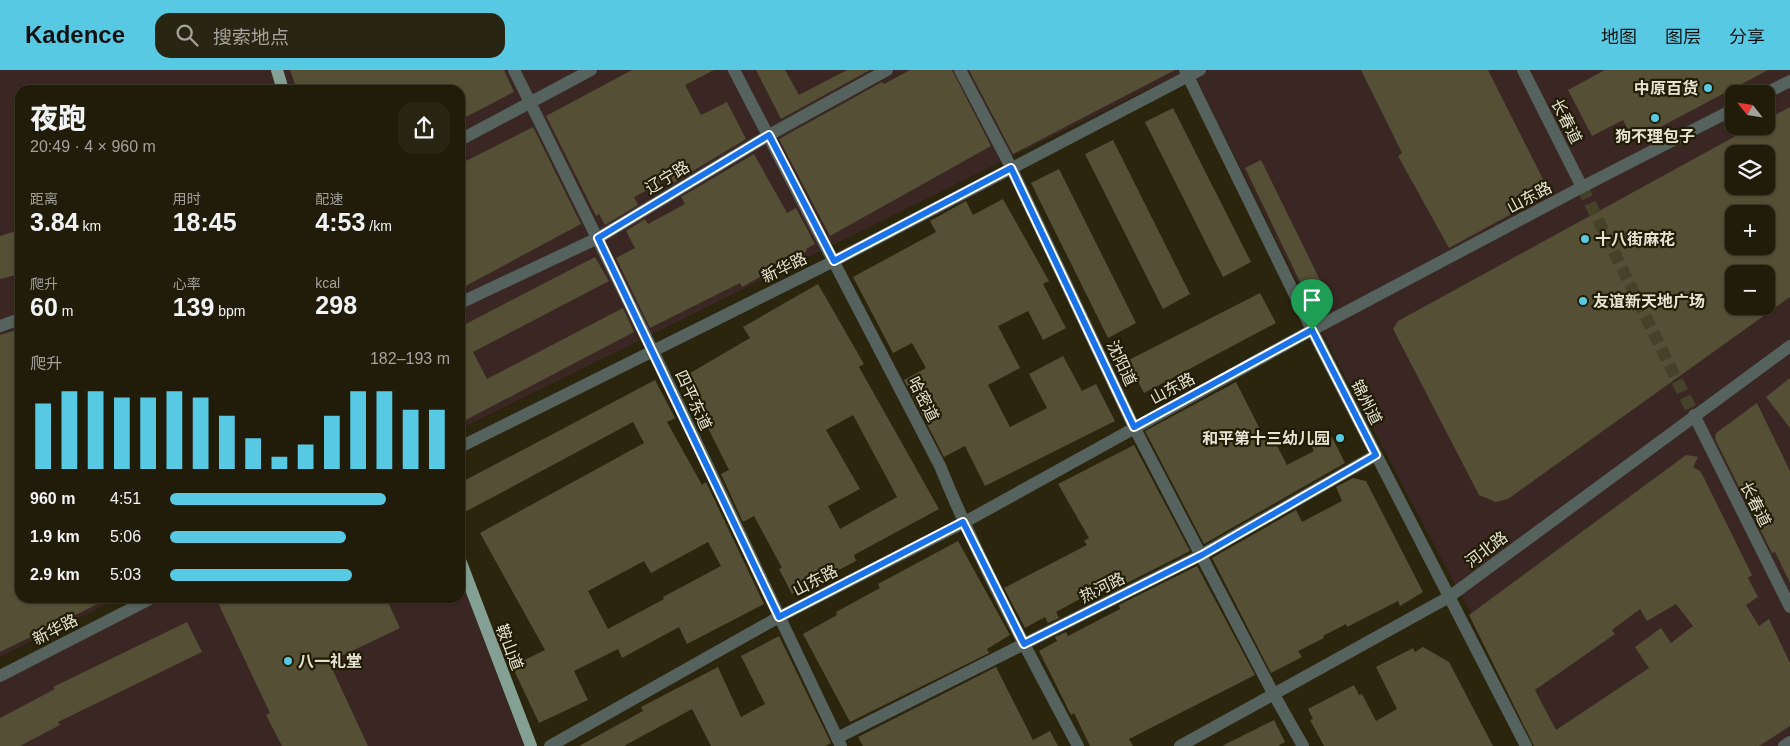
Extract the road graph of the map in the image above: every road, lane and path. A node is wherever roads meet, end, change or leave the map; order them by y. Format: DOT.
graph roads {
  1 [pos="277,70"];
  2 [pos="514,70"];
  3 [pos="591,70"];
  4 [pos="734,70"];
  5 [pos="887,70"];
  6 [pos="960,70"];
  7 [pos="1200,70"];
  8 [pos="1523,70"];
  9 [pos="1186,73"];
  10 [pos="1790,81"];
  11 [pos="282,85"];
  12 [pos="1775,88"];
  13 [pos="530,102"];
  14 [pos="1725,114"];
  15 [pos="769,135"];
  16 [pos="465,137"];
  17 [pos="1011,168"];
  18 [pos="1582,187"];
  19 [pos="598,238"];
  20 [pos="834,261"];
  21 [pos="465,301"];
  22 [pos="15,321"];
  23 [pos="0,326"];
  24 [pos="1312,330"];
  25 [pos="1790,346"];
  26 [pos="653,351"];
  27 [pos="1694,415"];
  28 [pos="1134,427"];
  29 [pos="465,445"];
  30 [pos="1376,455"];
  31 [pos="963,522"];
  32 [pos="1202,555"];
  33 [pos="465,573"];
  34 [pos="1449,597"];
  35 [pos="142,603"];
  36 [pos="1790,607"];
  37 [pos="779,617"];
  38 [pos="1024,644"];
  39 [pos="0,676"];
  40 [pos="1273,694"];
  41 [pos="839,742"];
  42 [pos="1790,742"];
  43 [pos="531,746"];
  44 [pos="550,746"];
  45 [pos="1078,746"];
  46 [pos="1180,746"];
  47 [pos="1303,746"];
  48 [pos="1526,746"];
  49 [pos="1784,746"];
  1 -- 11 [label="main road"];
  2 -- 13 [label="street, 四平东道"];
  3 -- 13 [label="street"];
  4 -- 15 [label="street, 哈密道"];
  5 -- 15 [label="street, 辽宁路"];
  6 -- 17 [label="street, 沈阳道"];
  7 -- 9 [label="street, 新华路"];
  8 -- 18 [label="street, 长春道"];
  9 -- 17 [label="street, 新华路"];
  9 -- 24 [label="street, 锦州道"];
  10 -- 12 [label="street"];
  13 -- 16 [label="street"];
  13 -- 19 [label="street, 四平东道"];
  14 -- 18 [label="street, 山东路"];
  15 -- 19 [label="street, 辽宁路"];
  15 -- 20 [label="street, 哈密道"];
  17 -- 20 [label="street, 新华路"];
  17 -- 28 [label="street, 沈阳道"];
  18 -- 24 [label="street, 山东路"];
  19 -- 21 [label="street, 辽宁路"];
  19 -- 26 [label="street, 四平东道"];
  20 -- 26 [label="street, 新华路"];
  20 -- 31 [label="street, 哈密道"];
  22 -- 23 [label="street"];
  24 -- 28 [label="street, 山东路"];
  24 -- 30 [label="street, 锦州道"];
  25 -- 27 [label="street, 河北路"];
  26 -- 29 [label="street, 新华路"];
  26 -- 37 [label="street, 四平东道"];
  27 -- 34 [label="street, 河北路"];
  27 -- 36 [label="street, 长春道"];
  28 -- 31 [label="street, 山东路"];
  28 -- 32 [label="street, 沈阳道"];
  30 -- 32 [label="street, 热河路"];
  30 -- 34 [label="street, 锦州道"];
  31 -- 37 [label="street, 山东路"];
  31 -- 38 [label="street, 哈密道"];
  32 -- 38 [label="street, 热河路"];
  32 -- 40 [label="street, 沈阳道"];
  33 -- 43 [label="main road, 鞍山道"];
  34 -- 40 [label="street, 河北路"];
  34 -- 48 [label="street, 锦州道"];
  35 -- 39 [label="street, 新华路"];
  37 -- 41 [label="street, 四平东道"];
  37 -- 44 [label="street, 山东路"];
  38 -- 41 [label="street, 热河路"];
  38 -- 45 [label="street, 哈密道"];
  40 -- 46 [label="street, 河北路"];
  40 -- 47 [label="street, 沈阳道"];
  42 -- 49 [label="street"];
}
